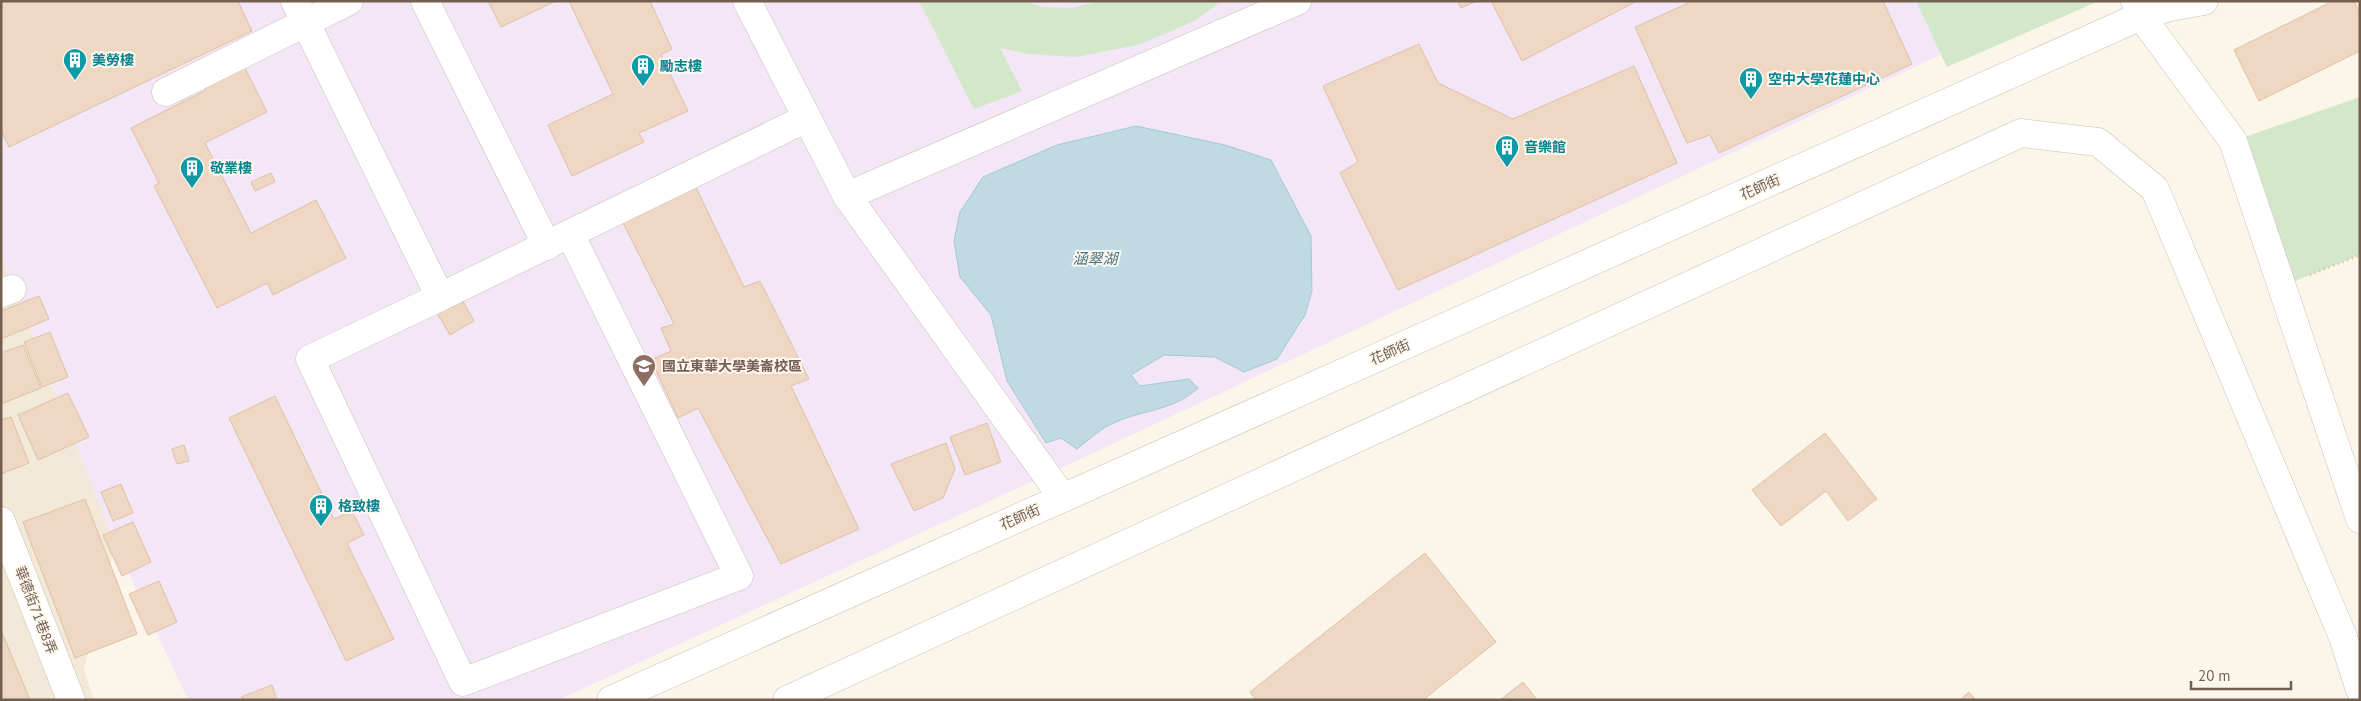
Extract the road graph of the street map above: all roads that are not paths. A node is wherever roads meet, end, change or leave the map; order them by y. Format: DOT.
graph roads {
  1 [pos="349,1"];
  2 [pos="424,1"];
  3 [pos="747,1"];
  4 [pos="1297,1"];
  5 [pos="2204,1"];
  6 [pos="2173,4"];
  7 [pos="2138,9"];
  8 [pos="300,12"];
  9 [pos="166,92"];
  10 [pos="807,118"];
  11 [pos="846,196"];
  12 [pos="558,240"];
  13 [pos="440,297"];
  14 [pos="1063,498"];
  15 [pos="2360,518"];
  16 [pos="1,521"];
  17 [pos="2360,690"];
  18 [pos="71,700"];
  19 [pos="611,700"];
  20 [pos="787,700"];
  1 -- 8 [label="street"];
  2 -- 12 [label="street"];
  3 -- 10 [label="street"];
  4 -- 11 [label="street"];
  5 -- 6 [label="street, 花師街"];
  6 -- 7 [label="street, 花師街"];
  7 -- 14 [label="street, 花師街"];
  7 -- 15 [label="street"];
  8 -- 9 [label="street"];
  8 -- 13 [label="street"];
  10 -- 11 [label="street"];
  10 -- 12 [label="street"];
  11 -- 14 [label="street"];
  12 -- 13 [label="street"];
  12 -- 13 [label="street"];
  14 -- 19 [label="street, 花師街"];
  16 -- 18 [label="street, 華德街71巷8弄"];
  17 -- 20 [label="street"];
}
